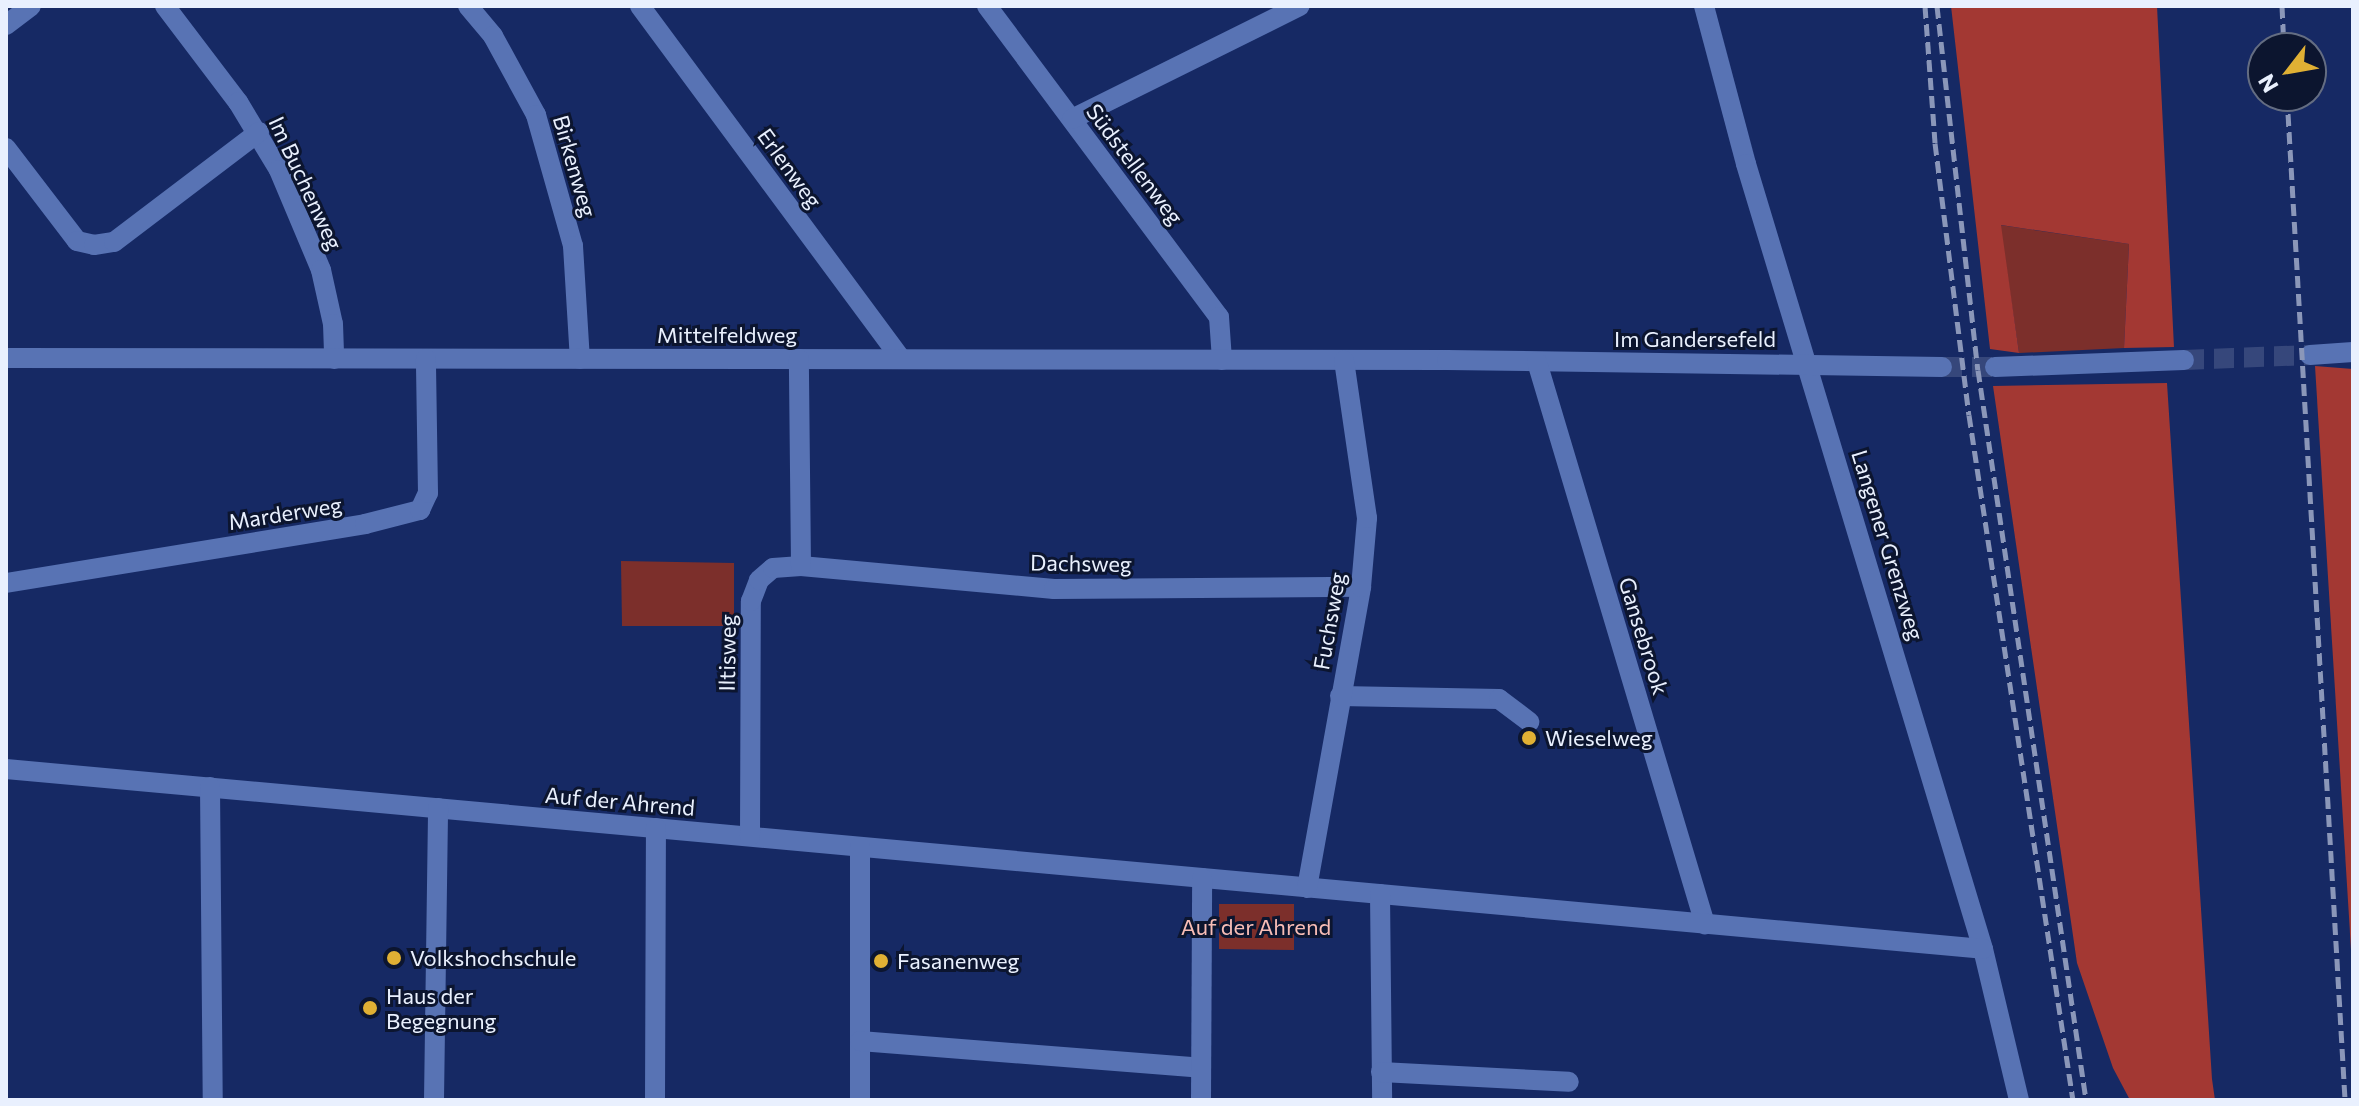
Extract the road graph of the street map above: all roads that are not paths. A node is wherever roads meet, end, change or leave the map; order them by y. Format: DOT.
graph roads {
  1 [pos="165,6"];
  2 [pos="468,6"];
  3 [pos="640,6"];
  4 [pos="987,6"];
  5 [pos="1300,6"];
  6 [pos="1704,6"];
  7 [pos="1072,119"];
  8 [pos="259,132"];
  9 [pos="6,148"];
  10 [pos="2353,352"];
  11 [pos="2310,355"];
  12 [pos="6,358"];
  13 [pos="334,359"];
  14 [pos="426,359"];
  15 [pos="580,359"];
  16 [pos="799,359"];
  17 [pos="901,359"];
  18 [pos="1222,360"];
  19 [pos="1447,360"];
  20 [pos="2184,360"];
  21 [pos="1344,361"];
  22 [pos="1537,362"];
  23 [pos="1809,364"];
  24 [pos="1942,367"];
  25 [pos="1995,367"];
  26 [pos="801,566"];
  27 [pos="6,583"];
  28 [pos="1361,587"];
  29 [pos="1340,696"];
  30 [pos="1529,722"];
  31 [pos="6,769"];
  32 [pos="210,787"];
  33 [pos="438,808"];
  34 [pos="656,828"];
  35 [pos="750,836"];
  36 [pos="860,847"];
  37 [pos="1202,878"];
  38 [pos="1307,888"];
  39 [pos="1380,894"];
  40 [pos="1705,924"];
  41 [pos="1983,949"];
  42 [pos="860,1041"];
  43 [pos="1201,1068"];
  44 [pos="1381,1072"];
  45 [pos="1569,1082"];
  46 [pos="213,1100"];
  47 [pos="434,1100"];
  48 [pos="655,1100"];
  49 [pos="860,1100"];
  50 [pos="1201,1100"];
  51 [pos="1382,1100"];
  52 [pos="2019,1100"];
  1 -- 8 [label="street, Im Buchenweg"];
  2 -- 15 [label="street, Birkenweg"];
  3 -- 17 [label="street, Erlenweg"];
  4 -- 7 [label="street, Südstellenweg"];
  5 -- 7 [label="street"];
  6 -- 23 [label="street, Langener Grenzweg"];
  7 -- 18 [label="street, Südstellenweg"];
  8 -- 9 [label="street"];
  8 -- 13 [label="street, Im Buchenweg"];
  10 -- 11 [label="street"];
  12 -- 13 [label="street, Mittelfeldweg"];
  13 -- 14 [label="street, Mittelfeldweg"];
  14 -- 15 [label="street, Mittelfeldweg"];
  14 -- 27 [label="street, Marderweg"];
  15 -- 16 [label="street, Mittelfeldweg"];
  16 -- 17 [label="street, Mittelfeldweg"];
  16 -- 26 [label="street"];
  17 -- 18 [label="street, Mittelfeldweg"];
  18 -- 21 [label="street, Mittelfeldweg"];
  19 -- 21 [label="street, Mittelfeldweg"];
  19 -- 22 [label="street, Im Gandersefeld"];
  20 -- 25 [label="street"];
  21 -- 28 [label="street, Fuchsweg"];
  22 -- 23 [label="street, Im Gandersefeld"];
  22 -- 40 [label="street, Gansebrook"];
  23 -- 24 [label="street, Im Gandersefeld"];
  23 -- 41 [label="street, Langener Grenzweg"];
  26 -- 28 [label="street, Dachsweg"];
  26 -- 35 [label="street, Iltisweg"];
  28 -- 29 [label="street, Fuchsweg"];
  29 -- 30 [label="street"];
  29 -- 38 [label="street, Fuchsweg"];
  31 -- 32 [label="street, Auf der Ahrend"];
  32 -- 33 [label="street, Auf der Ahrend"];
  32 -- 46 [label="street"];
  33 -- 34 [label="street, Auf der Ahrend"];
  33 -- 47 [label="street"];
  34 -- 35 [label="street, Auf der Ahrend"];
  34 -- 48 [label="street"];
  35 -- 36 [label="street, Auf der Ahrend"];
  36 -- 37 [label="street, Auf der Ahrend"];
  36 -- 42 [label="street"];
  37 -- 38 [label="street, Auf der Ahrend"];
  37 -- 43 [label="street"];
  38 -- 39 [label="street, Auf der Ahrend"];
  39 -- 40 [label="street, Auf der Ahrend"];
  39 -- 44 [label="street"];
  40 -- 41 [label="street, Auf der Ahrend"];
  41 -- 52 [label="street, Langener Grenzweg"];
  42 -- 43 [label="street"];
  42 -- 49 [label="street"];
  43 -- 50 [label="street"];
  44 -- 45 [label="street"];
  44 -- 51 [label="street"];
}
